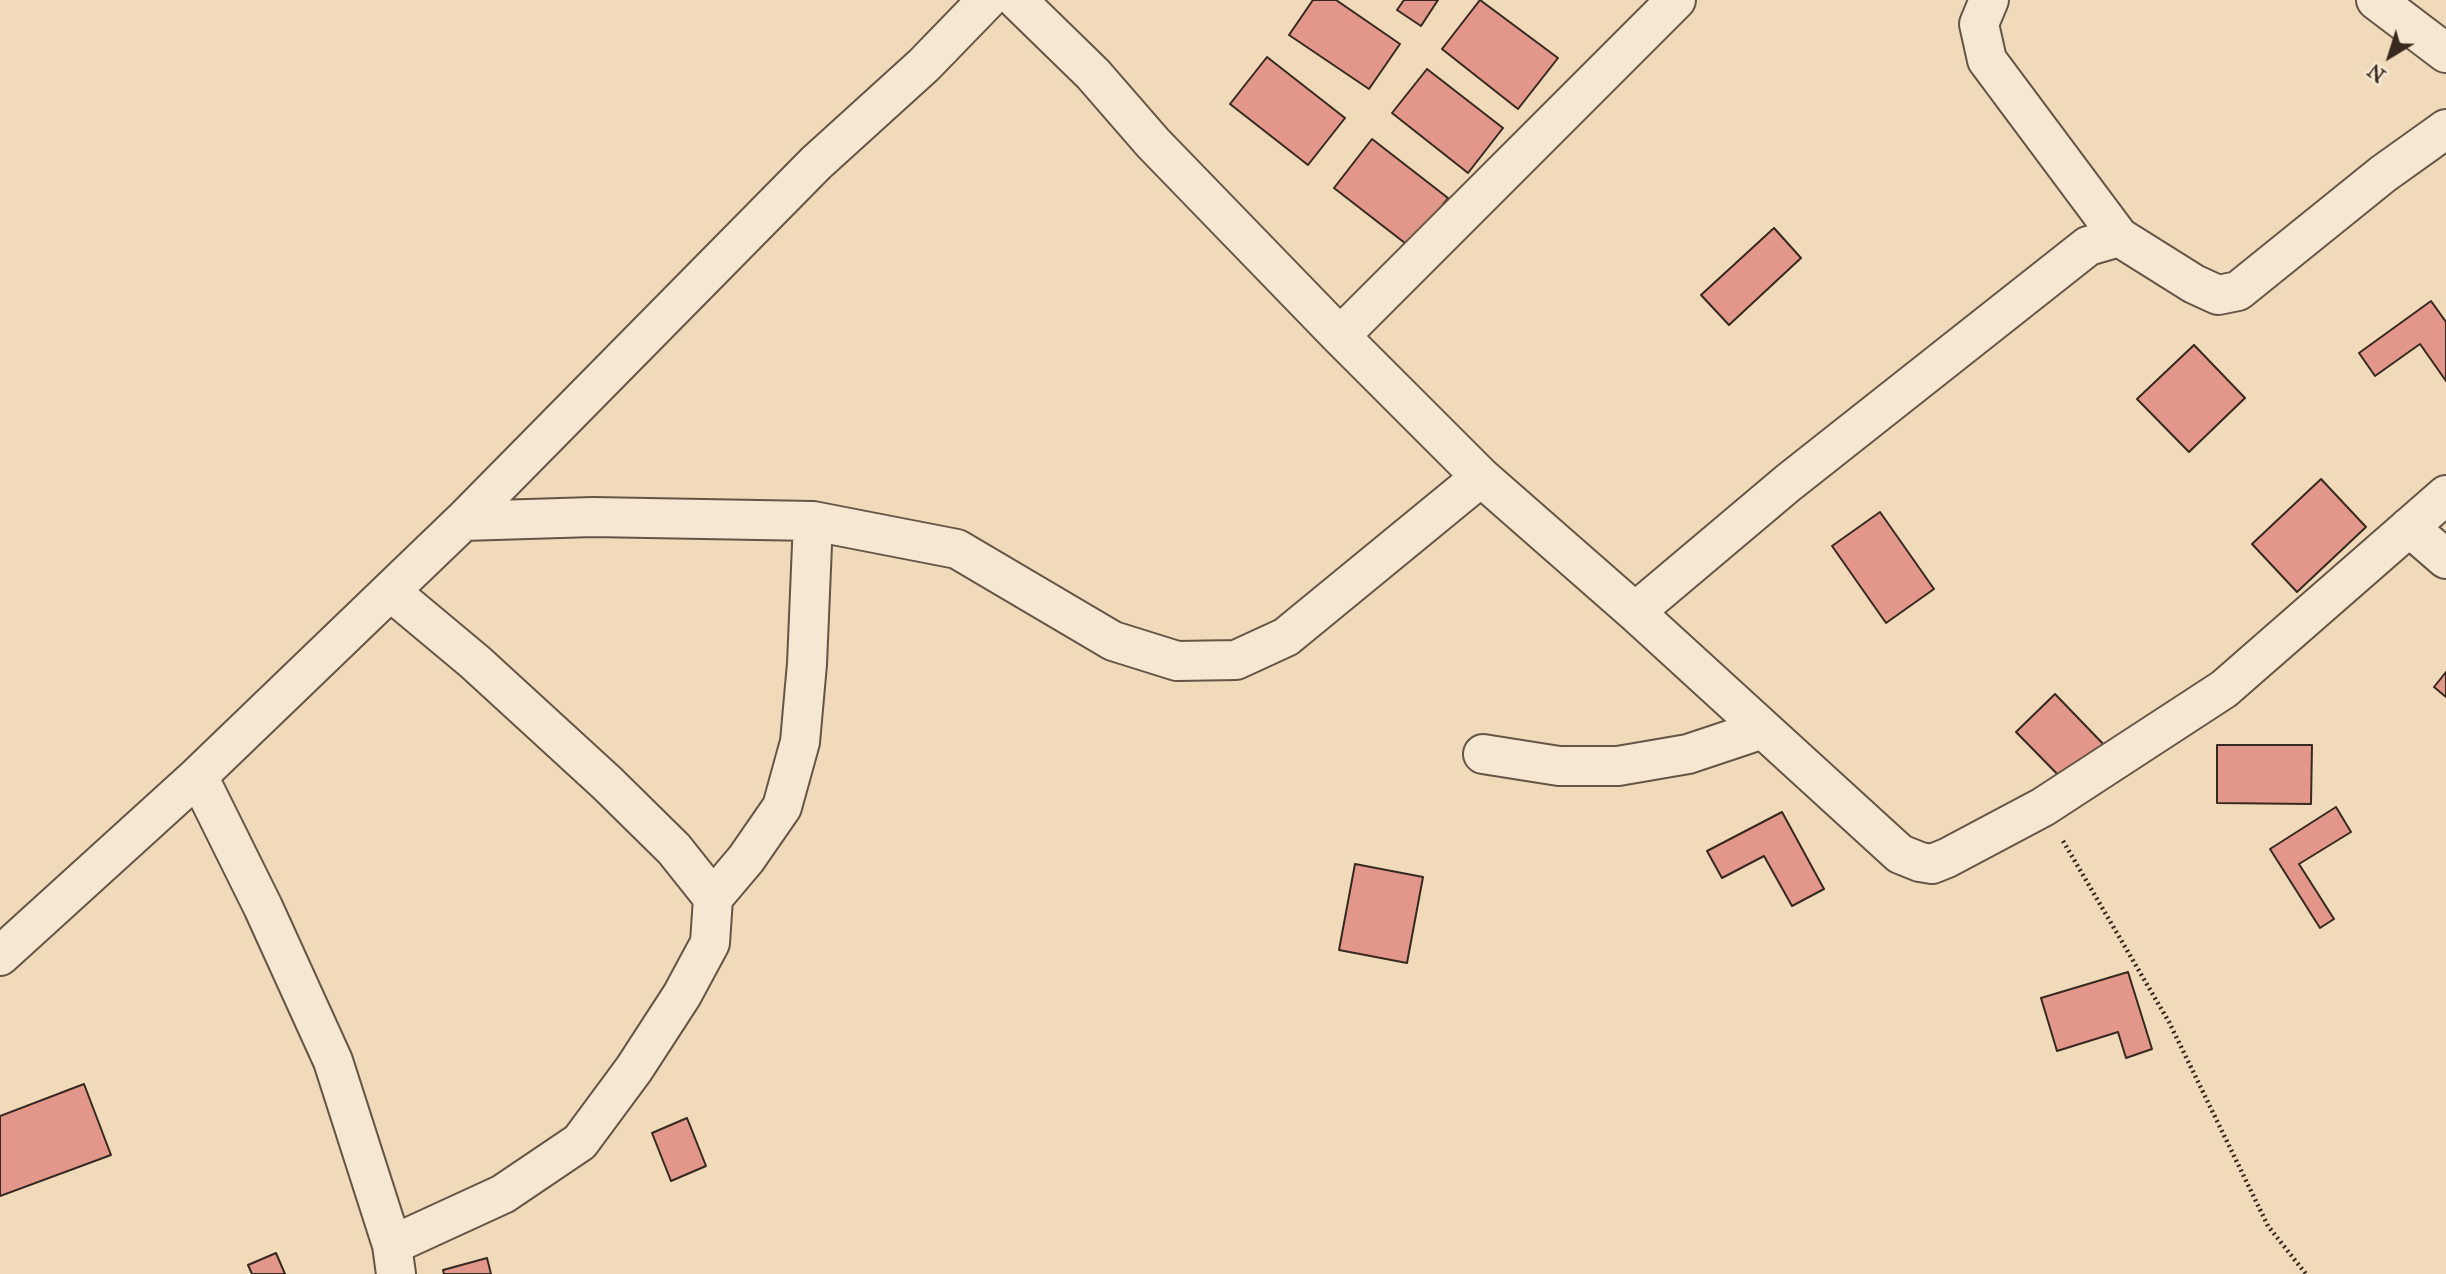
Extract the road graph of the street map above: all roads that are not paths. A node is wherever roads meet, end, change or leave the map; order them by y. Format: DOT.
graph roads {
  1 [pos="987,0"];
  2 [pos="1017,0"];
  3 [pos="1676,0"];
  4 [pos="1989,0"];
  5 [pos="2375,0"];
  6 [pos="2446,53"];
  7 [pos="2446,129"];
  8 [pos="2119,237"];
  9 [pos="1340,336"];
  10 [pos="1482,477"];
  11 [pos="2446,495"];
  12 [pos="463,521"];
  13 [pos="813,521"];
  14 [pos="2409,527"];
  15 [pos="2446,559"];
  16 [pos="390,591"];
  17 [pos="1635,612"];
  18 [pos="1763,729"];
  19 [pos="1483,754"];
  20 [pos="198,776"];
  21 [pos="713,898"];
  22 [pos="0,956"];
  23 [pos="394,1260"];
  1 -- 12 [label="street"];
  2 -- 9 [label="street"];
  3 -- 9 [label="street"];
  4 -- 8 [label="street"];
  5 -- 6 [label="street"];
  7 -- 8 [label="street"];
  8 -- 17 [label="street"];
  9 -- 10 [label="street"];
  10 -- 13 [label="street"];
  10 -- 17 [label="street"];
  11 -- 14 [label="street"];
  12 -- 13 [label="street"];
  12 -- 16 [label="street"];
  13 -- 21 [label="street"];
  14 -- 15 [label="street"];
  14 -- 18 [label="street"];
  16 -- 20 [label="street"];
  16 -- 21 [label="street"];
  17 -- 18 [label="street"];
  18 -- 19 [label="street"];
  20 -- 22 [label="street"];
  20 -- 23 [label="street"];
  21 -- 23 [label="street"];
}
